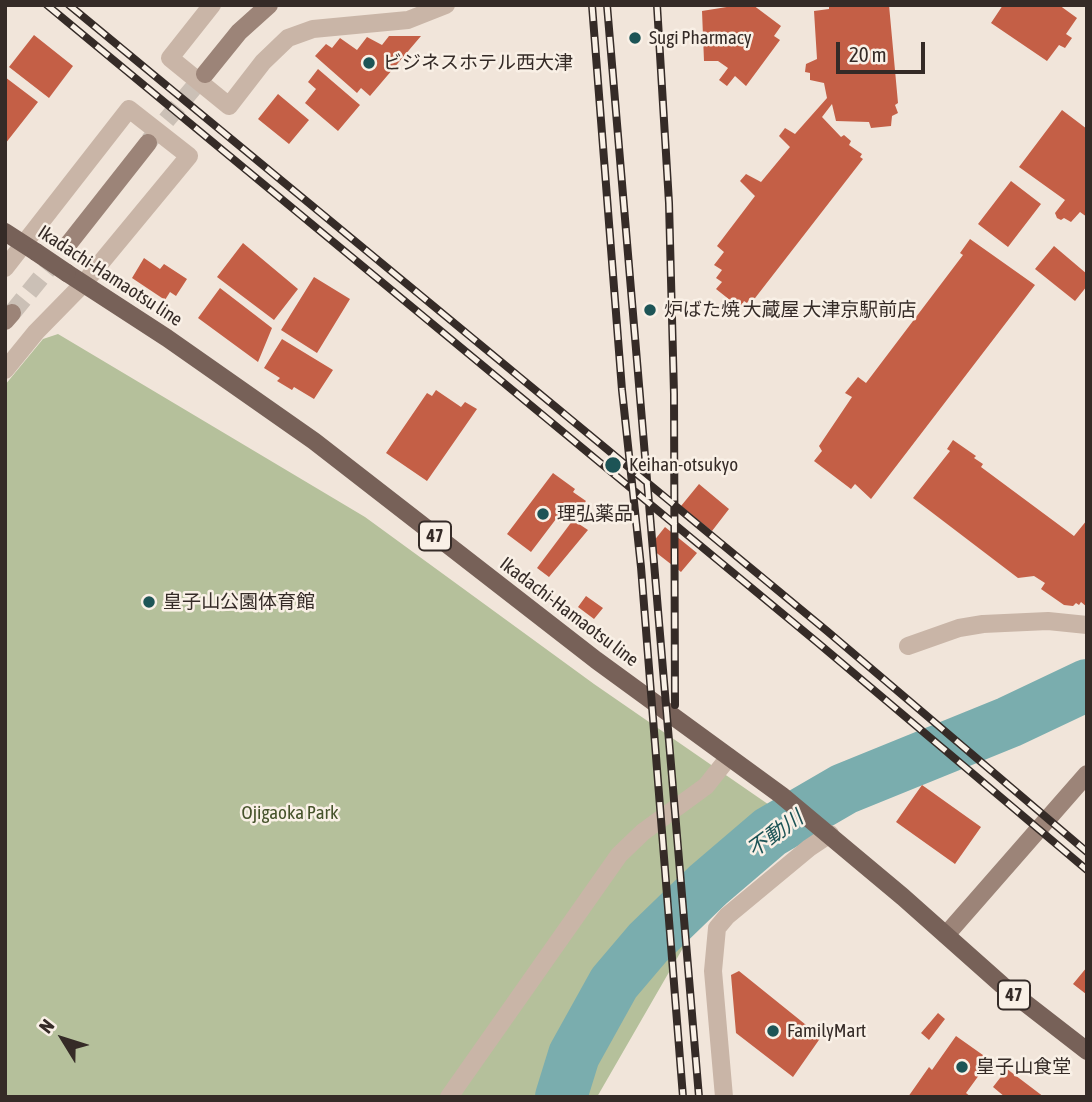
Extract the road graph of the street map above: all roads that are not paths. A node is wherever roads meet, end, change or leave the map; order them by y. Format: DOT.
graph roads {
  1 [pos="212,5"];
  2 [pos="269,5"];
  3 [pos="446,5"];
  4 [pos="205,74"];
  5 [pos="148,143"];
  6 [pos="5,232"];
  7 [pos="70,242"];
  8 [pos="29,248"];
  9 [pos="5,268"];
  10 [pos="84,283"];
  11 [pos="5,370"];
  12 [pos="1087,625"];
  13 [pos="908,646"];
  14 [pos="729,757"];
  15 [pos="1087,774"];
  16 [pos="827,832"];
  17 [pos="946,935"];
  18 [pos="1087,1051"];
  19 [pos="449,1097"];
  20 [pos="724,1097"];
  1 -- 3 [label="street"];
  2 -- 4 [label="street"];
  5 -- 7 [label="street"];
  6 -- 8 [label="main road, Ikadachi-Hamaotsu line / 47"];
  8 -- 9 [label="street"];
  8 -- 10 [label="main road, Ikadachi-Hamaotsu line / 47, bridge"];
  8 -- 10 [label="street"];
  10 -- 11 [label="street"];
  10 -- 14 [label="main road, Ikadachi-Hamaotsu line / 47"];
  12 -- 13 [label="street"];
  14 -- 16 [label="main road, Ikadachi-Hamaotsu line / 47"];
  14 -- 19 [label="street"];
  15 -- 17 [label="street"];
  16 -- 17 [label="main road, Ikadachi-Hamaotsu line / 47"];
  16 -- 20 [label="street"];
  17 -- 18 [label="main road, Ikadachi-Hamaotsu line / 47"];
}
